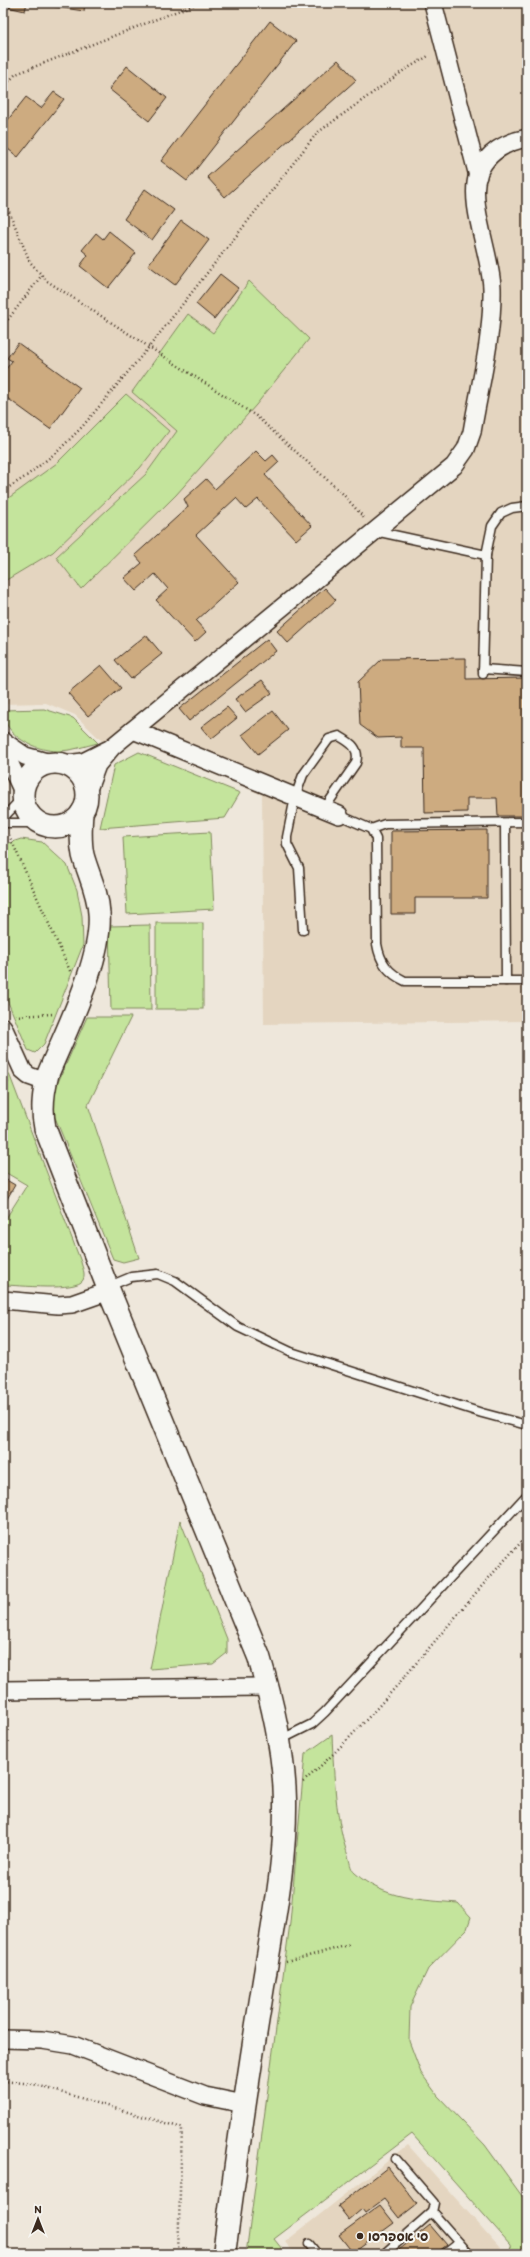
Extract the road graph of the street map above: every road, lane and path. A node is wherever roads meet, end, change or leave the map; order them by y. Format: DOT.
graph roads {
  1 [pos="198,3"];
  2 [pos="433,3"];
  3 [pos="444,48"];
  4 [pos="3,88"];
  5 [pos="527,138"];
  6 [pos="478,176"];
  7 [pos="3,198"];
  8 [pos="42,275"];
  9 [pos="3,326"];
  10 [pos="149,347"];
  11 [pos="3,491"];
  12 [pos="527,506"];
  13 [pos="375,531"];
  14 [pos="486,555"];
  15 [pos="527,672"];
  16 [pos="133,730"];
  17 [pos="3,741"];
  18 [pos="112,747"];
  19 [pos="3,749"];
  20 [pos="58,763"];
  21 [pos="87,792"];
  22 [pos="23,795"];
  23 [pos="295,797"];
  24 [pos="82,812"];
  25 [pos="331,812"];
  26 [pos="3,822"];
  27 [pos="527,822"];
  28 [pos="505,823"];
  29 [pos="42,824"];
  30 [pos="371,829"];
  31 [pos="83,856"];
  32 [pos="303,930"];
  33 [pos="506,981"];
  34 [pos="527,981"];
  35 [pos="82,989"];
  36 [pos="72,1013"];
  37 [pos="7,1022"];
  38 [pos="46,1082"];
  39 [pos="108,1289"];
  40 [pos="3,1300"];
  41 [pos="527,1425"];
  42 [pos="527,1495"];
  43 [pos="527,1536"];
  44 [pos="268,1687"];
  45 [pos="3,1690"];
  46 [pos="279,1740"];
  47 [pos="285,1799"];
  48 [pos="349,1945"];
  49 [pos="266,1968"];
  50 [pos="3,2039"];
  51 [pos="3,2081"];
  52 [pos="244,2104"];
  53 [pos="396,2159"];
  54 [pos="432,2212"];
  55 [pos="459,2243"];
  56 [pos="309,2244"];
  57 [pos="467,2253"];
  58 [pos="178,2254"];
  59 [pos="224,2254"];
  60 [pos="317,2254"];
  61 [pos="384,2254"];
  62 [pos="445,2254"];
  1 -- 4 [label="path"];
  2 -- 3 [label="street"];
  3 -- 6 [label="street"];
  3 -- 10 [label="path"];
  5 -- 6 [label="street"];
  6 -- 13 [label="street"];
  7 -- 8 [label="path"];
  8 -- 9 [label="path"];
  8 -- 10 [label="path"];
  10 -- 11 [label="path"];
  10 -- 13 [label="path"];
  12 -- 14 [label="lane"];
  13 -- 14 [label="lane"];
  13 -- 16 [label="street"];
  14 -- 15 [label="lane"];
  16 -- 18 [label="street"];
  16 -- 23 [label="street"];
  17 -- 20 [label="street"];
  18 -- 20 [label="street"];
  18 -- 21 [label="street"];
  19 -- 22 [label="street"];
  20 -- 21 [label="street"];
  20 -- 22 [label="street"];
  21 -- 24 [label="street"];
  22 -- 26 [label="lane"];
  22 -- 29 [label="street"];
  23 -- 25 [label="street"];
  23 -- 25 [label="lane"];
  23 -- 32 [label="lane"];
  24 -- 29 [label="street"];
  24 -- 31 [label="street"];
  25 -- 30 [label="lane"];
  26 -- 29 [label="lane"];
  26 -- 35 [label="path"];
  27 -- 28 [label="lane"];
  28 -- 30 [label="lane"];
  28 -- 33 [label="lane"];
  29 -- 31 [label="street"];
  30 -- 33 [label="lane"];
  31 -- 35 [label="street"];
  33 -- 34 [label="lane"];
  35 -- 36 [label="street"];
  36 -- 37 [label="path"];
  36 -- 38 [label="street"];
  37 -- 38 [label="street"];
  38 -- 39 [label="street"];
  39 -- 40 [label="street"];
  39 -- 41 [label="lane"];
  39 -- 44 [label="main road"];
  42 -- 46 [label="lane"];
  43 -- 47 [label="path"];
  44 -- 45 [label="street"];
  44 -- 46 [label="main road"];
  46 -- 47 [label="main road"];
  47 -- 49 [label="main road"];
  48 -- 49 [label="path"];
  49 -- 52 [label="main road"];
  50 -- 52 [label="street"];
  51 -- 58 [label="path"];
  52 -- 59 [label="main road"];
  53 -- 54 [label="lane"];
  54 -- 55 [label="lane"];
  54 -- 61 [label="lane"];
  55 -- 57 [label="lane"];
  55 -- 62 [label="lane"];
  56 -- 60 [label="lane"];
}
